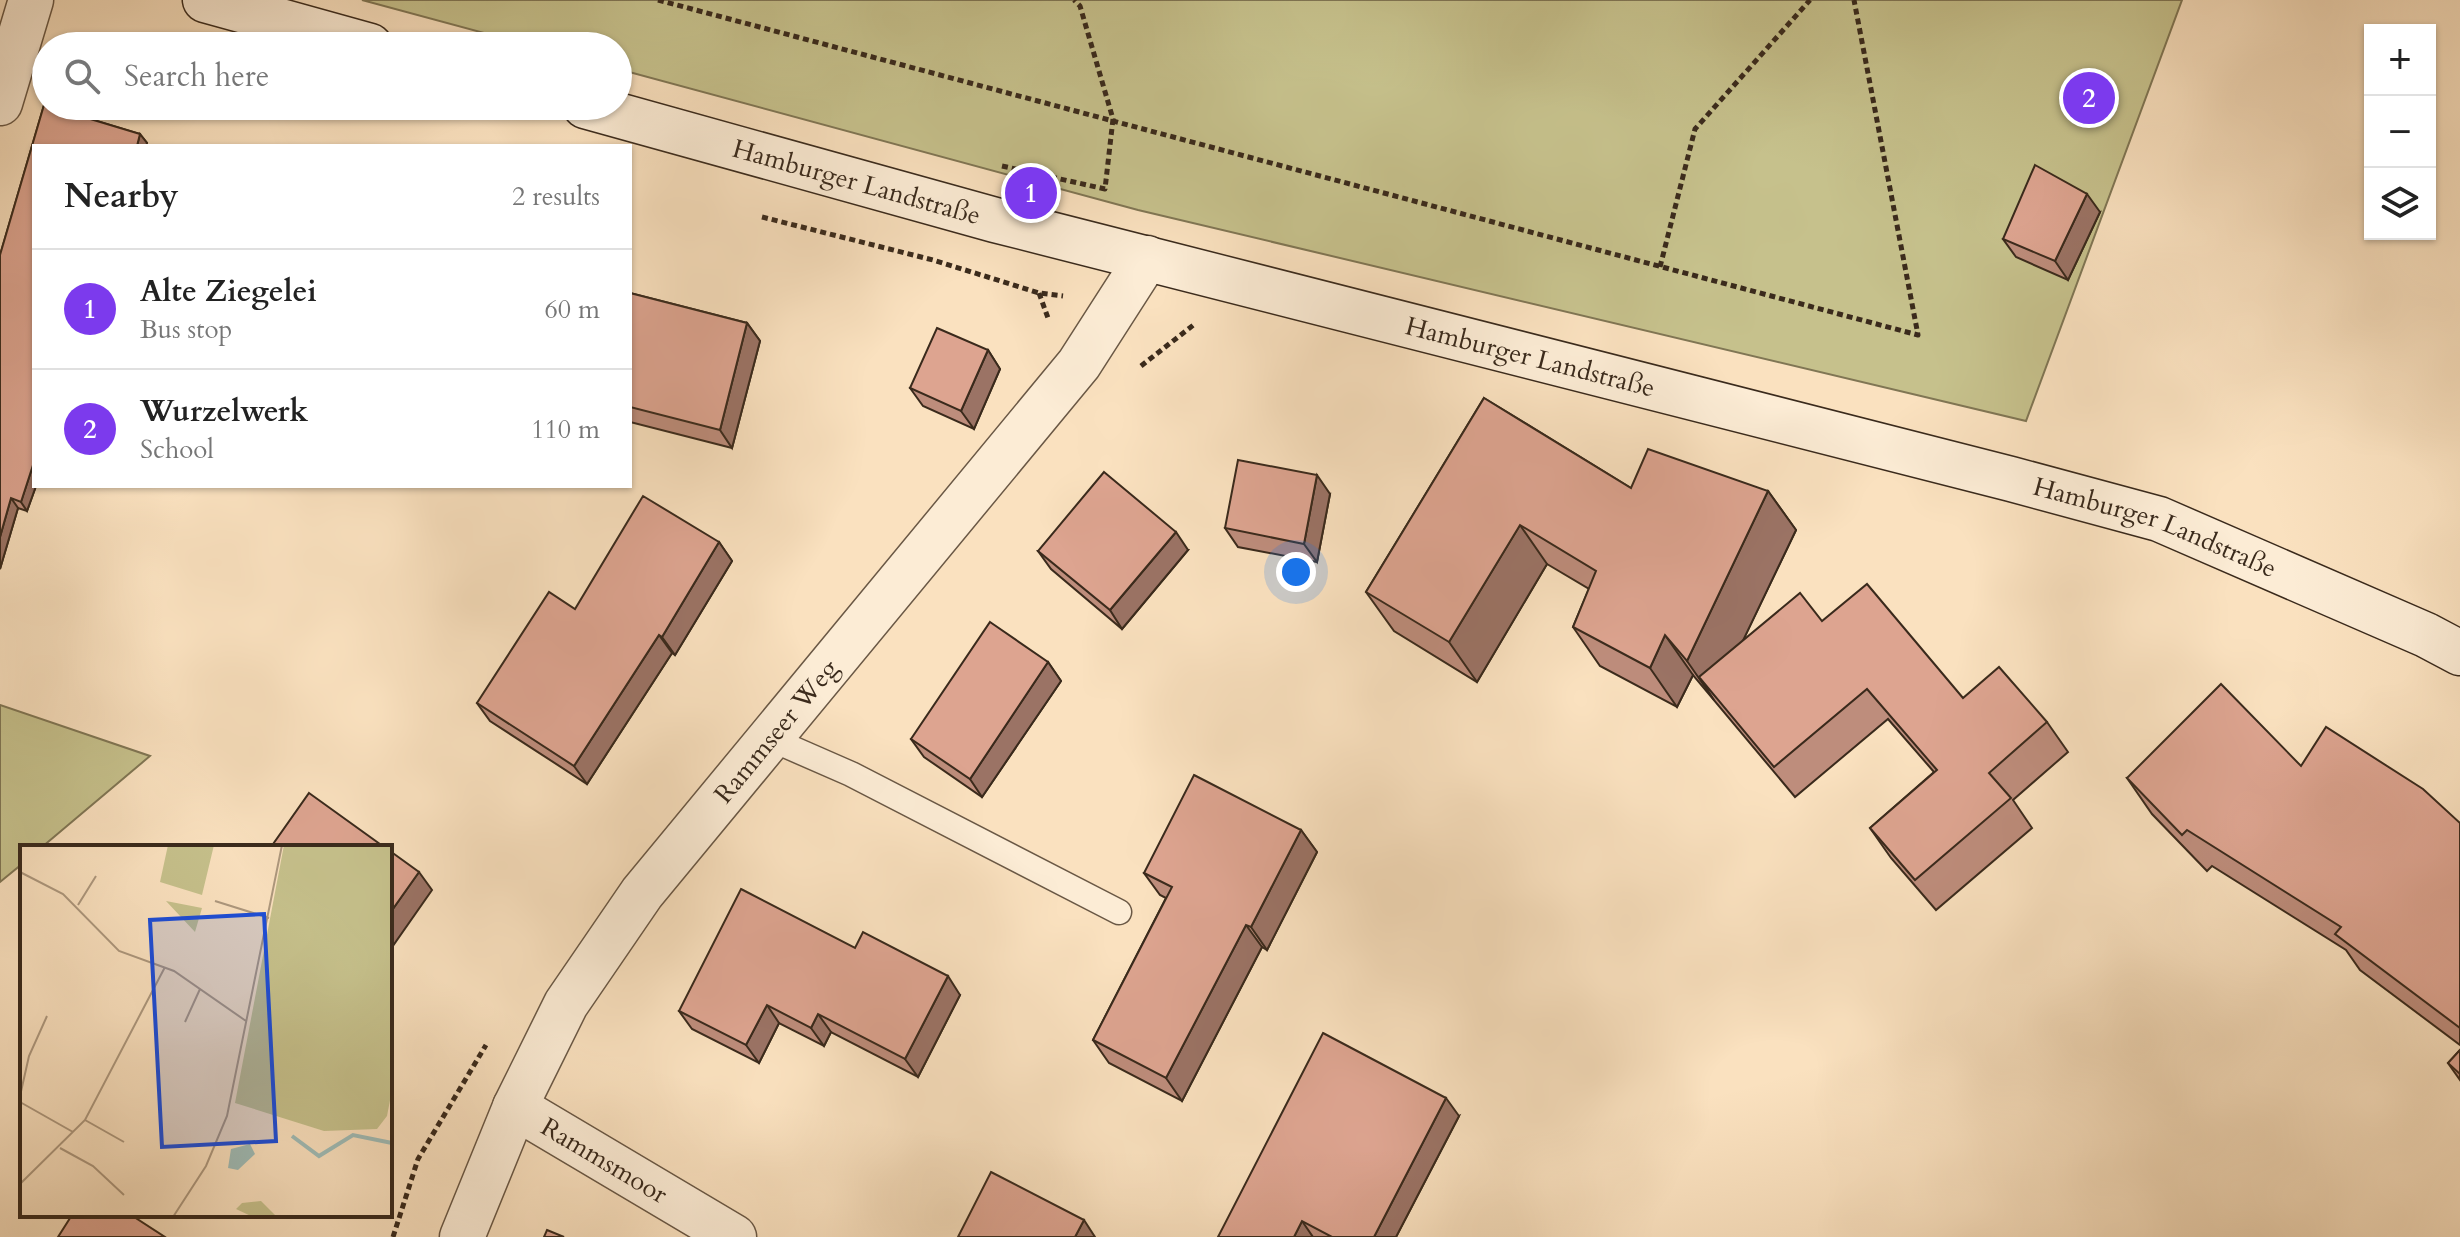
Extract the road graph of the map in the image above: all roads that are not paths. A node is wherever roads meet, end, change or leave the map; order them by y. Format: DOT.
graph roads {
  1 [pos="31,0"];
  2 [pos="205,0"];
  3 [pos="320,32"];
  4 [pos="0,103"];
  5 [pos="632,119"];
  6 [pos="1147,258"];
  7 [pos="2460,653"];
  8 [pos="771,739"];
  9 [pos="1119,912"];
  10 [pos="515,1107"];
  11 [pos="462,1237"];
  12 [pos="734,1237"];
  1 -- 4 [label="main road"];
  2 -- 3 [label="main road"];
  5 -- 6 [label="main road, Hamburger Landstraße"];
  6 -- 7 [label="main road, Hamburger Landstraße"];
  6 -- 8 [label="main road, Rammseer Weg"];
  8 -- 9 [label="lane"];
  8 -- 10 [label="main road, Rammseer Weg"];
  10 -- 11 [label="main road, Rammseer Weg"];
  10 -- 12 [label="main road, Rammsmoor"];
}
